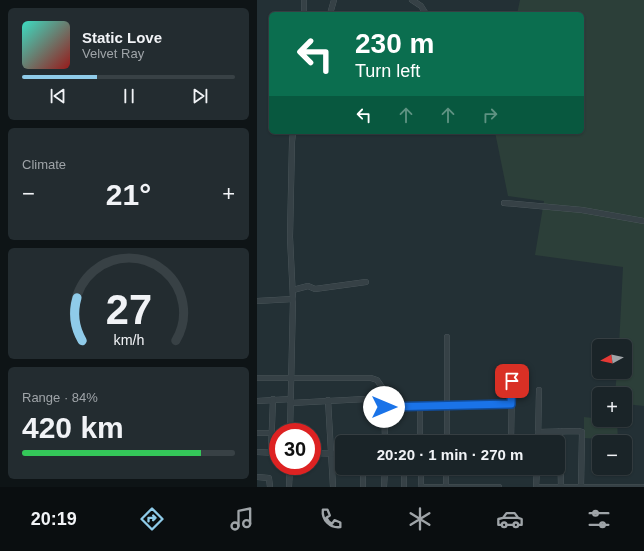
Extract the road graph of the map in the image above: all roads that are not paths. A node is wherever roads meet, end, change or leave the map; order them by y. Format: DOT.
graph roads {
  1 [pos="305,0"];
  2 [pos="334,0"];
  3 [pos="412,0"];
  4 [pos="304,12"];
  5 [pos="331,12"];
  6 [pos="424,12"];
  7 [pos="293,134"];
  8 [pos="504,203"];
  9 [pos="644,221"];
  10 [pos="365,282"];
  11 [pos="293,290"];
  12 [pos="293,299"];
  13 [pos="257,301"];
  14 [pos="447,337"];
  15 [pos="257,378"];
  16 [pos="292,378"];
  17 [pos="512,381"];
  18 [pos="539,390"];
  19 [pos="384,398"];
  20 [pos="273,399"];
  21 [pos="328,400"];
  22 [pos="257,401"];
  23 [pos="291,401"];
  24 [pos="511,404"];
  25 [pos="447,406"];
  26 [pos="384,407"];
  27 [pos="420,407"];
  28 [pos="272,423"];
  29 [pos="290,423"];
  30 [pos="560,431"];
  31 [pos="538,432"];
  32 [pos="257,433"];
  33 [pos="269,433"];
  34 [pos="385,435"];
  35 [pos="420,435"];
  36 [pos="447,435"];
  37 [pos="511,435"];
  38 [pos="257,452"];
  39 [pos="269,452"];
  40 [pos="321,453"];
  41 [pos="331,454"];
  42 [pos="335,454"];
  43 [pos="289,475"];
  44 [pos="363,475"];
  45 [pos="385,475"];
  46 [pos="404,475"];
  47 [pos="421,475"];
  48 [pos="446,475"];
  49 [pos="537,475"];
  50 [pos="257,477"];
  51 [pos="270,487"];
  52 [pos="289,487"];
  53 [pos="333,487"];
  54 [pos="363,487"];
  55 [pos="385,487"];
  56 [pos="403,487"];
  57 [pos="421,487"];
  58 [pos="445,487"];
  59 [pos="450,487"];
  60 [pos="472,487"];
  61 [pos="499,487"];
  62 [pos="538,487"];
  63 [pos="561,487"];
  64 [pos="581,487"];
  65 [pos="642,487"];
  1 -- 4 [label="street"];
  2 -- 5 [label="street"];
  3 -- 6 [label="street"];
  7 -- 11 [label="street"];
  8 -- 9 [label="street"];
  10 -- 11 [label="street"];
  11 -- 12 [label="street"];
  12 -- 13 [label="street"];
  12 -- 16 [label="street"];
  14 -- 25 [label="street"];
  15 -- 16 [label="street"];
  16 -- 19 [label="street"];
  16 -- 23 [label="street"];
  17 -- 24 [label="street"];
  18 -- 31 [label="street"];
  19 -- 21 [label="street"];
  19 -- 26 [label="street"];
  20 -- 22 [label="street"];
  20 -- 23 [label="street"];
  20 -- 28 [label="street"];
  21 -- 23 [label="street"];
  21 -- 41 [label="street"];
  23 -- 29 [label="street"];
  24 -- 25 [label="street"];
  24 -- 37 [label="street"];
  25 -- 27 [label="street"];
  25 -- 36 [label="street"];
  26 -- 27 [label="street"];
  26 -- 34 [label="street"];
  27 -- 35 [label="street"];
  30 -- 31 [label="street"];
  30 -- 63 [label="street"];
  30 -- 64 [label="street"];
  32 -- 33 [label="street"];
  38 -- 39 [label="street"];
  40 -- 41 [label="street"];
  41 -- 42 [label="street"];
  41 -- 53 [label="street"];
  43 -- 52 [label="street"];
  44 -- 54 [label="street"];
  45 -- 55 [label="street"];
  46 -- 56 [label="street"];
  47 -- 57 [label="street"];
  48 -- 58 [label="street"];
  49 -- 62 [label="street"];
  50 -- 51 [label="street"];
  57 -- 58 [label="street"];
  59 -- 60 [label="street"];
  60 -- 61 [label="street"];
  62 -- 63 [label="street"];
  63 -- 64 [label="street"];
  64 -- 65 [label="street"];
}
